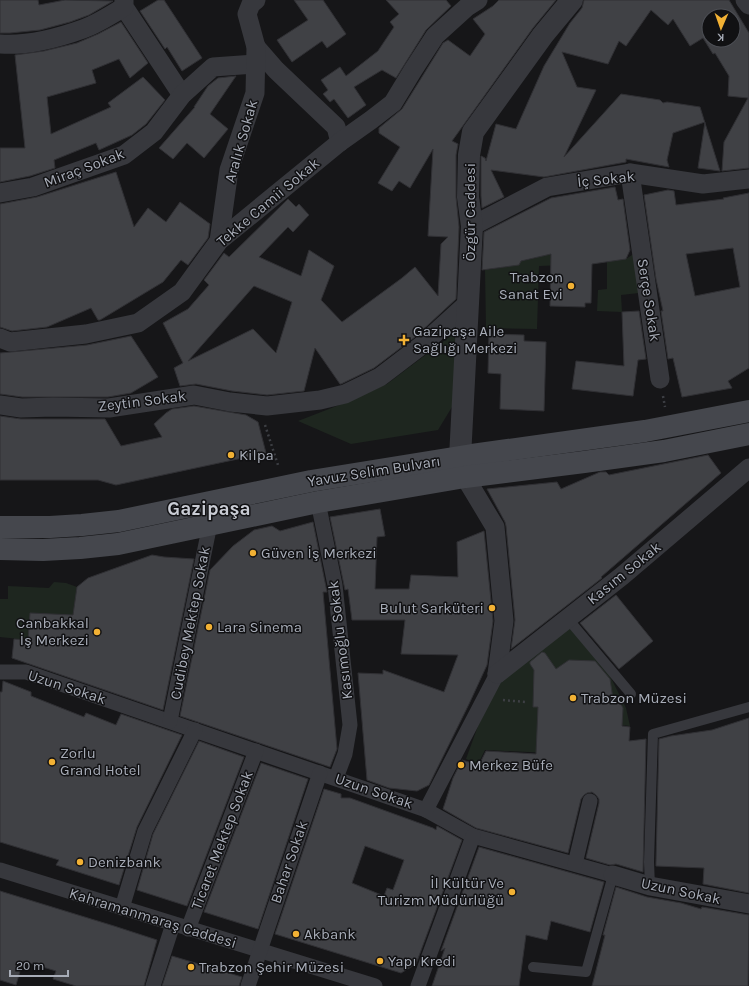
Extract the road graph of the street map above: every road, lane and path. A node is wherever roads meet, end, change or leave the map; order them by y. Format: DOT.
graph roads {
  1 [pos="256,0"];
  2 [pos="572,0"];
  3 [pos="745,0"];
  4 [pos="468,2"];
  5 [pos="124,4"];
  6 [pos="749,5"];
  7 [pos="0,44"];
  8 [pos="256,56"];
  9 [pos="182,96"];
  10 [pos="340,142"];
  11 [pos="630,173"];
  12 [pos="749,179"];
  13 [pos="0,193"];
  14 [pos="472,226"];
  15 [pos="219,241"];
  16 [pos="468,303"];
  17 [pos="0,338"];
  18 [pos="660,380"];
  19 [pos="0,405"];
  20 [pos="749,411"];
  21 [pos="265,427"];
  22 [pos="668,428"];
  23 [pos="749,434"];
  24 [pos="278,465"];
  25 [pos="462,467"];
  26 [pos="749,468"];
  27 [pos="318,502"];
  28 [pos="210,524"];
  29 [pos="0,527"];
  30 [pos="0,549"];
  31 [pos="568,618"];
  32 [pos="0,672"];
  33 [pos="497,674"];
  34 [pos="631,694"];
  35 [pos="749,707"];
  36 [pos="170,722"];
  37 [pos="195,730"];
  38 [pos="256,751"];
  39 [pos="320,773"];
  40 [pos="336,778"];
  41 [pos="590,801"];
  42 [pos="426,810"];
  43 [pos="473,836"];
  44 [pos="574,864"];
  45 [pos="0,870"];
  46 [pos="613,875"];
  47 [pos="650,886"];
  48 [pos="749,904"];
  49 [pos="122,908"];
  50 [pos="172,924"];
  51 [pos="188,929"];
  52 [pos="259,951"];
  53 [pos="532,967"];
  54 [pos="153,986"];
  55 [pos="248,986"];
  56 [pos="375,986"];
  57 [pos="418,986"];
  1 -- 8 [label="street"];
  2 -- 14 [label="street, Özgür Caddesi"];
  3 -- 6 [label="street"];
  4 -- 10 [label="street, Tekke Camii Sokak"];
  5 -- 7 [label="street"];
  5 -- 9 [label="street"];
  8 -- 9 [label="street, Miraç Sokak"];
  8 -- 10 [label="street"];
  8 -- 15 [label="street, Aralık Sokak"];
  9 -- 13 [label="street, Miraç Sokak"];
  10 -- 15 [label="street, Tekke Camii Sokak"];
  11 -- 12 [label="street, İç Sokak"];
  11 -- 14 [label="street, İç Sokak"];
  11 -- 18 [label="street, Serçe Sokak"];
  14 -- 16 [label="street, Özgür Caddesi"];
  15 -- 17 [label="street, Tekke Camii Sokak"];
  16 -- 19 [label="street, Zeytin Sokak"];
  16 -- 25 [label="street, Özgür Caddesi"];
  18 -- 22 [label="path"];
  20 -- 22 [label="main road, Yavuz Selim Bulvarı"];
  21 -- 24 [label="path"];
  22 -- 25 [label="main road, Yavuz Selim Bulvarı"];
  23 -- 25 [label="main road, Yavuz Selim Bulvarı"];
  25 -- 27 [label="main road, Yavuz Selim Bulvarı"];
  25 -- 29 [label="main road, Yavuz Selim Bulvarı"];
  25 -- 33 [label="street"];
  26 -- 31 [label="street, Kasım Sokak"];
  27 -- 28 [label="main road, Yavuz Selim Bulvarı"];
  27 -- 40 [label="street, Kasımoğlu Sokak"];
  28 -- 30 [label="main road, Yavuz Selim Bulvarı"];
  28 -- 36 [label="street, Cudibey Mektep Sokak"];
  31 -- 33 [label="street, Kasım Sokak"];
  31 -- 34 [label="lane"];
  32 -- 36 [label="street, Uzun Sokak"];
  33 -- 42 [label="street"];
  35 -- 47 [label="lane"];
  36 -- 37 [label="street, Uzun Sokak"];
  37 -- 38 [label="street, Uzun Sokak"];
  37 -- 49 [label="street"];
  38 -- 39 [label="street, Uzun Sokak"];
  38 -- 51 [label="street, Ticaret Mektep Sokak"];
  39 -- 40 [label="street, Uzun Sokak"];
  39 -- 52 [label="street, Bahar Sokak"];
  40 -- 42 [label="street, Uzun Sokak"];
  41 -- 44 [label="street"];
  42 -- 43 [label="street, Uzun Sokak"];
  43 -- 44 [label="street, Uzun Sokak"];
  43 -- 57 [label="street"];
  44 -- 46 [label="street, Uzun Sokak"];
  45 -- 49 [label="street, Kahramanmaraş Caddesi"];
  46 -- 47 [label="street, Uzun Sokak"];
  46 -- 53 [label="lane"];
  47 -- 48 [label="street, Uzun Sokak"];
  49 -- 50 [label="street, Kahramanmaraş Caddesi"];
  50 -- 51 [label="street, Kahramanmaraş Caddesi"];
  50 -- 54 [label="street"];
  51 -- 52 [label="street, Kahramanmaraş Caddesi"];
  52 -- 55 [label="street, Bahar Sokak"];
  52 -- 56 [label="street, Kahramanmaraş Caddesi"];
}
